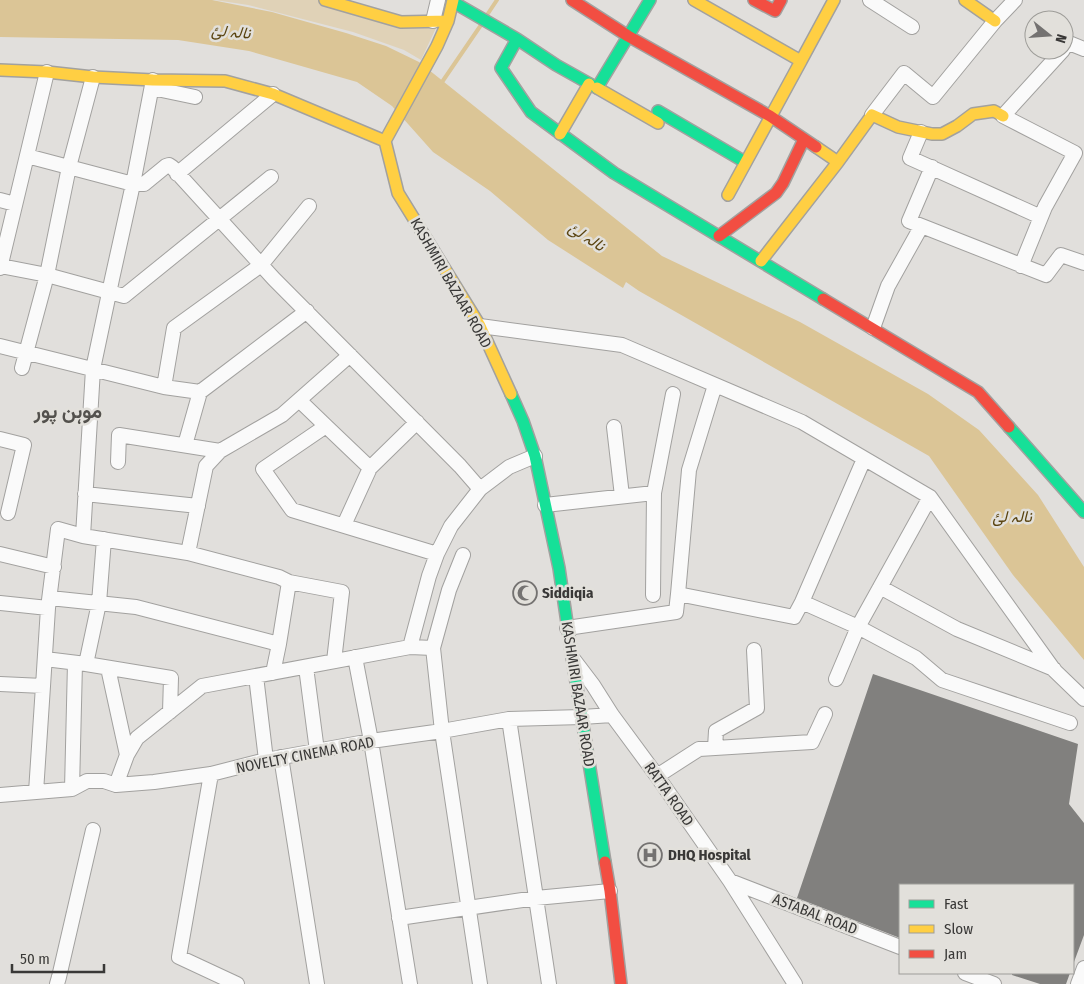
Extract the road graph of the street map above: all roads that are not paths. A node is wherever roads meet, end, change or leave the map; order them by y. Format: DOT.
graph roads {
  1 [pos="325,0"];
  2 [pos="438,0"];
  3 [pos="572,0"];
  4 [pos="650,0"];
  5 [pos="694,0"];
  6 [pos="754,0"];
  7 [pos="781,0"];
  8 [pos="834,0"];
  9 [pos="870,0"];
  10 [pos="965,0"];
  11 [pos="1016,0"];
  12 [pos="453,1"];
  13 [pos="433,21"];
  14 [pos="448,21"];
  15 [pos="995,21"];
  16 [pos="912,27"];
  17 [pos="512,36"];
  18 [pos="628,36"];
  19 [pos="1053,60"];
  20 [pos="801,61"];
  21 [pos="0,70"];
  22 [pos="47,72"];
  23 [pos="93,77"];
  24 [pos="152,84"];
  25 [pos="593,86"];
  26 [pos="273,94"];
  27 [pos="195,97"];
  28 [pos="872,115"];
  29 [pos="770,116"];
  30 [pos="1003,116"];
  31 [pos="921,132"];
  32 [pos="560,134"];
  33 [pos="804,139"];
  34 [pos="385,141"];
  35 [pos="27,156"];
  36 [pos="745,162"];
  37 [pos="838,162"];
  38 [pos="69,167"];
  39 [pos="932,168"];
  40 [pos="178,174"];
  41 [pos="271,177"];
  42 [pos="134,184"];
  43 [pos="728,195"];
  44 [pos="0,200"];
  45 [pos="15,204"];
  46 [pos="309,206"];
  47 [pos="1040,217"];
  48 [pos="219,219"];
  49 [pos="921,227"];
  50 [pos="719,236"];
  51 [pos="761,261"];
  52 [pos="1084,263"];
  53 [pos="261,265"];
  54 [pos="1020,266"];
  55 [pos="0,267"];
  56 [pos="47,275"];
  57 [pos="109,291"];
  58 [pos="307,312"];
  59 [pos="480,326"];
  60 [pos="873,328"];
  61 [pos="0,346"];
  62 [pos="26,352"];
  63 [pos="350,356"];
  64 [pos="22,368"];
  65 [pos="93,369"];
  66 [pos="715,385"];
  67 [pos="164,387"];
  68 [pos="200,392"];
  69 [pos="673,394"];
  70 [pos="299,400"];
  71 [pos="417,422"];
  72 [pos="326,426"];
  73 [pos="614,427"];
  74 [pos="0,439"];
  75 [pos="185,445"];
  76 [pos="220,451"];
  77 [pos="535,456"];
  78 [pos="864,459"];
  79 [pos="118,462"];
  80 [pos="370,468"];
  81 [pos="480,489"];
  82 [pos="654,493"];
  83 [pos="85,494"];
  84 [pos="622,496"];
  85 [pos="930,497"];
  86 [pos="545,504"];
  87 [pos="198,506"];
  88 [pos="1084,512"];
  89 [pos="8,514"];
  90 [pos="344,526"];
  91 [pos="83,536"];
  92 [pos="104,540"];
  93 [pos="188,553"];
  94 [pos="0,554"];
  95 [pos="437,554"];
  96 [pos="463,555"];
  97 [pos="54,567"];
  98 [pos="289,582"];
  99 [pos="880,587"];
  100 [pos="678,594"];
  101 [pos="653,595"];
  102 [pos="802,602"];
  103 [pos="0,603"];
  104 [pos="49,603"];
  105 [pos="99,603"];
  106 [pos="858,627"];
  107 [pos="567,628"];
  108 [pos="279,644"];
  109 [pos="410,647"];
  110 [pos="433,648"];
  111 [pos="754,650"];
  112 [pos="355,657"];
  113 [pos="572,657"];
  114 [pos="45,660"];
  115 [pos="334,661"];
  116 [pos="81,664"];
  117 [pos="306,667"];
  118 [pos="108,668"];
  119 [pos="1054,670"];
  120 [pos="273,673"];
  121 [pos="256,676"];
  122 [pos="836,679"];
  123 [pos="0,684"];
  124 [pos="43,686"];
  125 [pos="1084,699"];
  126 [pos="170,712"];
  127 [pos="612,714"];
  128 [pos="825,714"];
  129 [pos="582,717"];
  130 [pos="509,719"];
  131 [pos="1070,723"];
  132 [pos="442,730"];
  133 [pos="371,741"];
  134 [pos="715,748"];
  135 [pos="317,751"];
  136 [pos="127,755"];
  137 [pos="281,757"];
  138 [pos="266,760"];
  139 [pos="211,774"];
  140 [pos="657,776"];
  141 [pos="116,785"];
  142 [pos="72,788"];
  143 [pos="36,792"];
  144 [pos="0,795"];
  145 [pos="92,830"];
  146 [pos="730,881"];
  147 [pos="610,890"];
  148 [pos="536,898"];
  149 [pos="468,908"];
  150 [pos="399,918"];
  151 [pos="899,947"];
  152 [pos="1084,968"];
  153 [pos="968,974"];
  154 [pos="57,984"];
  155 [pos="237,984"];
  156 [pos="316,984"];
  157 [pos="410,984"];
  158 [pos="480,984"];
  159 [pos="549,984"];
  160 [pos="621,984"];
  161 [pos="794,984"];
  162 [pos="994,984"];
  163 [pos="1078,984"];
  1 -- 13 [label="street"];
  2 -- 13 [label="street"];
  3 -- 18 [label="street"];
  4 -- 18 [label="street"];
  5 -- 20 [label="street"];
  6 -- 7 [label="street"];
  8 -- 20 [label="street"];
  9 -- 16 [label="street"];
  10 -- 15 [label="street"];
  11 -- 15 [label="street"];
  12 -- 14 [label="street"];
  12 -- 17 [label="street"];
  13 -- 14 [label="street"];
  14 -- 34 [label="street"];
  15 -- 28 [label="street"];
  17 -- 25 [label="street"];
  17 -- 32 [label="street"];
  18 -- 25 [label="street"];
  18 -- 29 [label="street"];
  19 -- 30 [label="street"];
  20 -- 29 [label="street"];
  21 -- 22 [label="street"];
  22 -- 23 [label="street"];
  22 -- 35 [label="street"];
  23 -- 24 [label="street"];
  23 -- 38 [label="street"];
  24 -- 26 [label="street"];
  24 -- 27 [label="street"];
  24 -- 42 [label="street"];
  25 -- 32 [label="street"];
  25 -- 36 [label="street"];
  26 -- 34 [label="street"];
  26 -- 40 [label="street"];
  28 -- 31 [label="street"];
  28 -- 37 [label="street"];
  29 -- 33 [label="street"];
  29 -- 36 [label="street"];
  30 -- 31 [label="street"];
  30 -- 47 [label="street"];
  31 -- 39 [label="street"];
  32 -- 50 [label="street"];
  33 -- 37 [label="street"];
  33 -- 50 [label="street"];
  34 -- 59 [label="street, KASHMIRI BAZAAR ROAD"];
  35 -- 38 [label="street"];
  35 -- 45 [label="street"];
  36 -- 43 [label="street"];
  37 -- 51 [label="street"];
  38 -- 42 [label="street"];
  38 -- 56 [label="street"];
  39 -- 47 [label="street"];
  39 -- 49 [label="street"];
  40 -- 42 [label="street"];
  40 -- 48 [label="street"];
  41 -- 48 [label="street"];
  42 -- 57 [label="street"];
  44 -- 45 [label="street"];
  45 -- 55 [label="street"];
  46 -- 53 [label="street"];
  47 -- 54 [label="street"];
  48 -- 53 [label="street"];
  48 -- 57 [label="street"];
  49 -- 54 [label="street"];
  49 -- 60 [label="street"];
  50 -- 51 [label="street"];
  51 -- 60 [label="street"];
  52 -- 54 [label="street"];
  53 -- 58 [label="street"];
  53 -- 67 [label="street"];
  55 -- 56 [label="street"];
  56 -- 57 [label="street"];
  56 -- 62 [label="street"];
  57 -- 65 [label="street"];
  58 -- 63 [label="street"];
  58 -- 68 [label="street"];
  59 -- 66 [label="street"];
  59 -- 77 [label="street, KASHMIRI BAZAAR ROAD"];
  60 -- 88 [label="street"];
  61 -- 62 [label="street"];
  62 -- 64 [label="street"];
  62 -- 65 [label="street"];
  63 -- 70 [label="street"];
  63 -- 71 [label="street"];
  65 -- 67 [label="street"];
  65 -- 83 [label="street"];
  66 -- 78 [label="street"];
  66 -- 100 [label="street"];
  67 -- 68 [label="street"];
  68 -- 75 [label="street"];
  69 -- 82 [label="street"];
  70 -- 72 [label="street"];
  70 -- 76 [label="street"];
  71 -- 80 [label="street"];
  71 -- 81 [label="street"];
  72 -- 80 [label="street"];
  72 -- 90 [label="street"];
  73 -- 84 [label="street"];
  74 -- 89 [label="street"];
  75 -- 76 [label="street"];
  75 -- 79 [label="street"];
  76 -- 87 [label="street"];
  77 -- 81 [label="street"];
  77 -- 86 [label="street, KASHMIRI BAZAAR ROAD"];
  78 -- 85 [label="street"];
  78 -- 102 [label="street"];
  80 -- 90 [label="street"];
  81 -- 95 [label="street"];
  82 -- 84 [label="street"];
  82 -- 101 [label="street"];
  83 -- 87 [label="street"];
  83 -- 91 [label="street"];
  84 -- 86 [label="street"];
  85 -- 99 [label="street"];
  85 -- 119 [label="street"];
  86 -- 107 [label="street, KASHMIRI BAZAAR ROAD"];
  87 -- 93 [label="street"];
  90 -- 95 [label="street"];
  91 -- 92 [label="street"];
  91 -- 97 [label="street"];
  92 -- 93 [label="street"];
  92 -- 105 [label="street"];
  93 -- 98 [label="street"];
  94 -- 97 [label="street"];
  95 -- 109 [label="street"];
  96 -- 110 [label="street"];
  97 -- 104 [label="street"];
  98 -- 108 [label="street"];
  98 -- 115 [label="street"];
  99 -- 106 [label="street"];
  99 -- 119 [label="street"];
  100 -- 102 [label="street"];
  100 -- 107 [label="street"];
  102 -- 106 [label="street"];
  103 -- 104 [label="street"];
  104 -- 105 [label="street"];
  104 -- 114 [label="street"];
  105 -- 108 [label="street"];
  105 -- 116 [label="street"];
  106 -- 122 [label="street"];
  106 -- 131 [label="street"];
  107 -- 113 [label="street, KASHMIRI BAZAAR ROAD"];
  108 -- 120 [label="street"];
  109 -- 110 [label="street"];
  109 -- 112 [label="street"];
  110 -- 132 [label="street"];
  111 -- 134 [label="street"];
  112 -- 115 [label="street"];
  112 -- 133 [label="street"];
  113 -- 127 [label="street, RATTA ROAD"];
  113 -- 129 [label="street, KASHMIRI BAZAAR ROAD"];
  114 -- 116 [label="street"];
  114 -- 124 [label="street"];
  115 -- 117 [label="street"];
  116 -- 118 [label="street"];
  116 -- 142 [label="street"];
  117 -- 120 [label="street"];
  117 -- 135 [label="street"];
  118 -- 126 [label="street"];
  118 -- 136 [label="street"];
  119 -- 125 [label="street"];
  120 -- 121 [label="street"];
  121 -- 126 [label="street"];
  121 -- 138 [label="street"];
  123 -- 124 [label="street"];
  124 -- 143 [label="street"];
  126 -- 136 [label="street"];
  127 -- 129 [label="street, NOVELTY CINEMA ROAD"];
  127 -- 140 [label="street, RATTA ROAD"];
  128 -- 134 [label="street"];
  129 -- 130 [label="street, NOVELTY CINEMA ROAD"];
  129 -- 147 [label="street, KASHMIRI BAZAAR ROAD"];
  130 -- 132 [label="street, NOVELTY CINEMA ROAD"];
  130 -- 148 [label="street"];
  132 -- 133 [label="street, NOVELTY CINEMA ROAD"];
  132 -- 149 [label="street"];
  133 -- 135 [label="street, NOVELTY CINEMA ROAD"];
  133 -- 150 [label="street"];
  134 -- 140 [label="street"];
  135 -- 137 [label="street, NOVELTY CINEMA ROAD"];
  136 -- 141 [label="street"];
  137 -- 138 [label="street, NOVELTY CINEMA ROAD"];
  137 -- 156 [label="street"];
  138 -- 139 [label="street, NOVELTY CINEMA ROAD"];
  139 -- 141 [label="street, NOVELTY CINEMA ROAD"];
  139 -- 155 [label="street"];
  140 -- 146 [label="street, RATTA ROAD"];
  141 -- 142 [label="street, NOVELTY CINEMA ROAD"];
  142 -- 143 [label="street, NOVELTY CINEMA ROAD"];
  143 -- 144 [label="street, NOVELTY CINEMA ROAD"];
  145 -- 154 [label="street"];
  146 -- 151 [label="street, ASTABAL ROAD"];
  146 -- 161 [label="street, RATTA ROAD"];
  147 -- 148 [label="street"];
  147 -- 160 [label="street, KASHMIRI BAZAAR ROAD"];
  148 -- 149 [label="street"];
  148 -- 159 [label="street"];
  149 -- 150 [label="street"];
  149 -- 158 [label="street"];
  150 -- 157 [label="street"];
  152 -- 163 [label="street"];
  153 -- 162 [label="street"];
}
